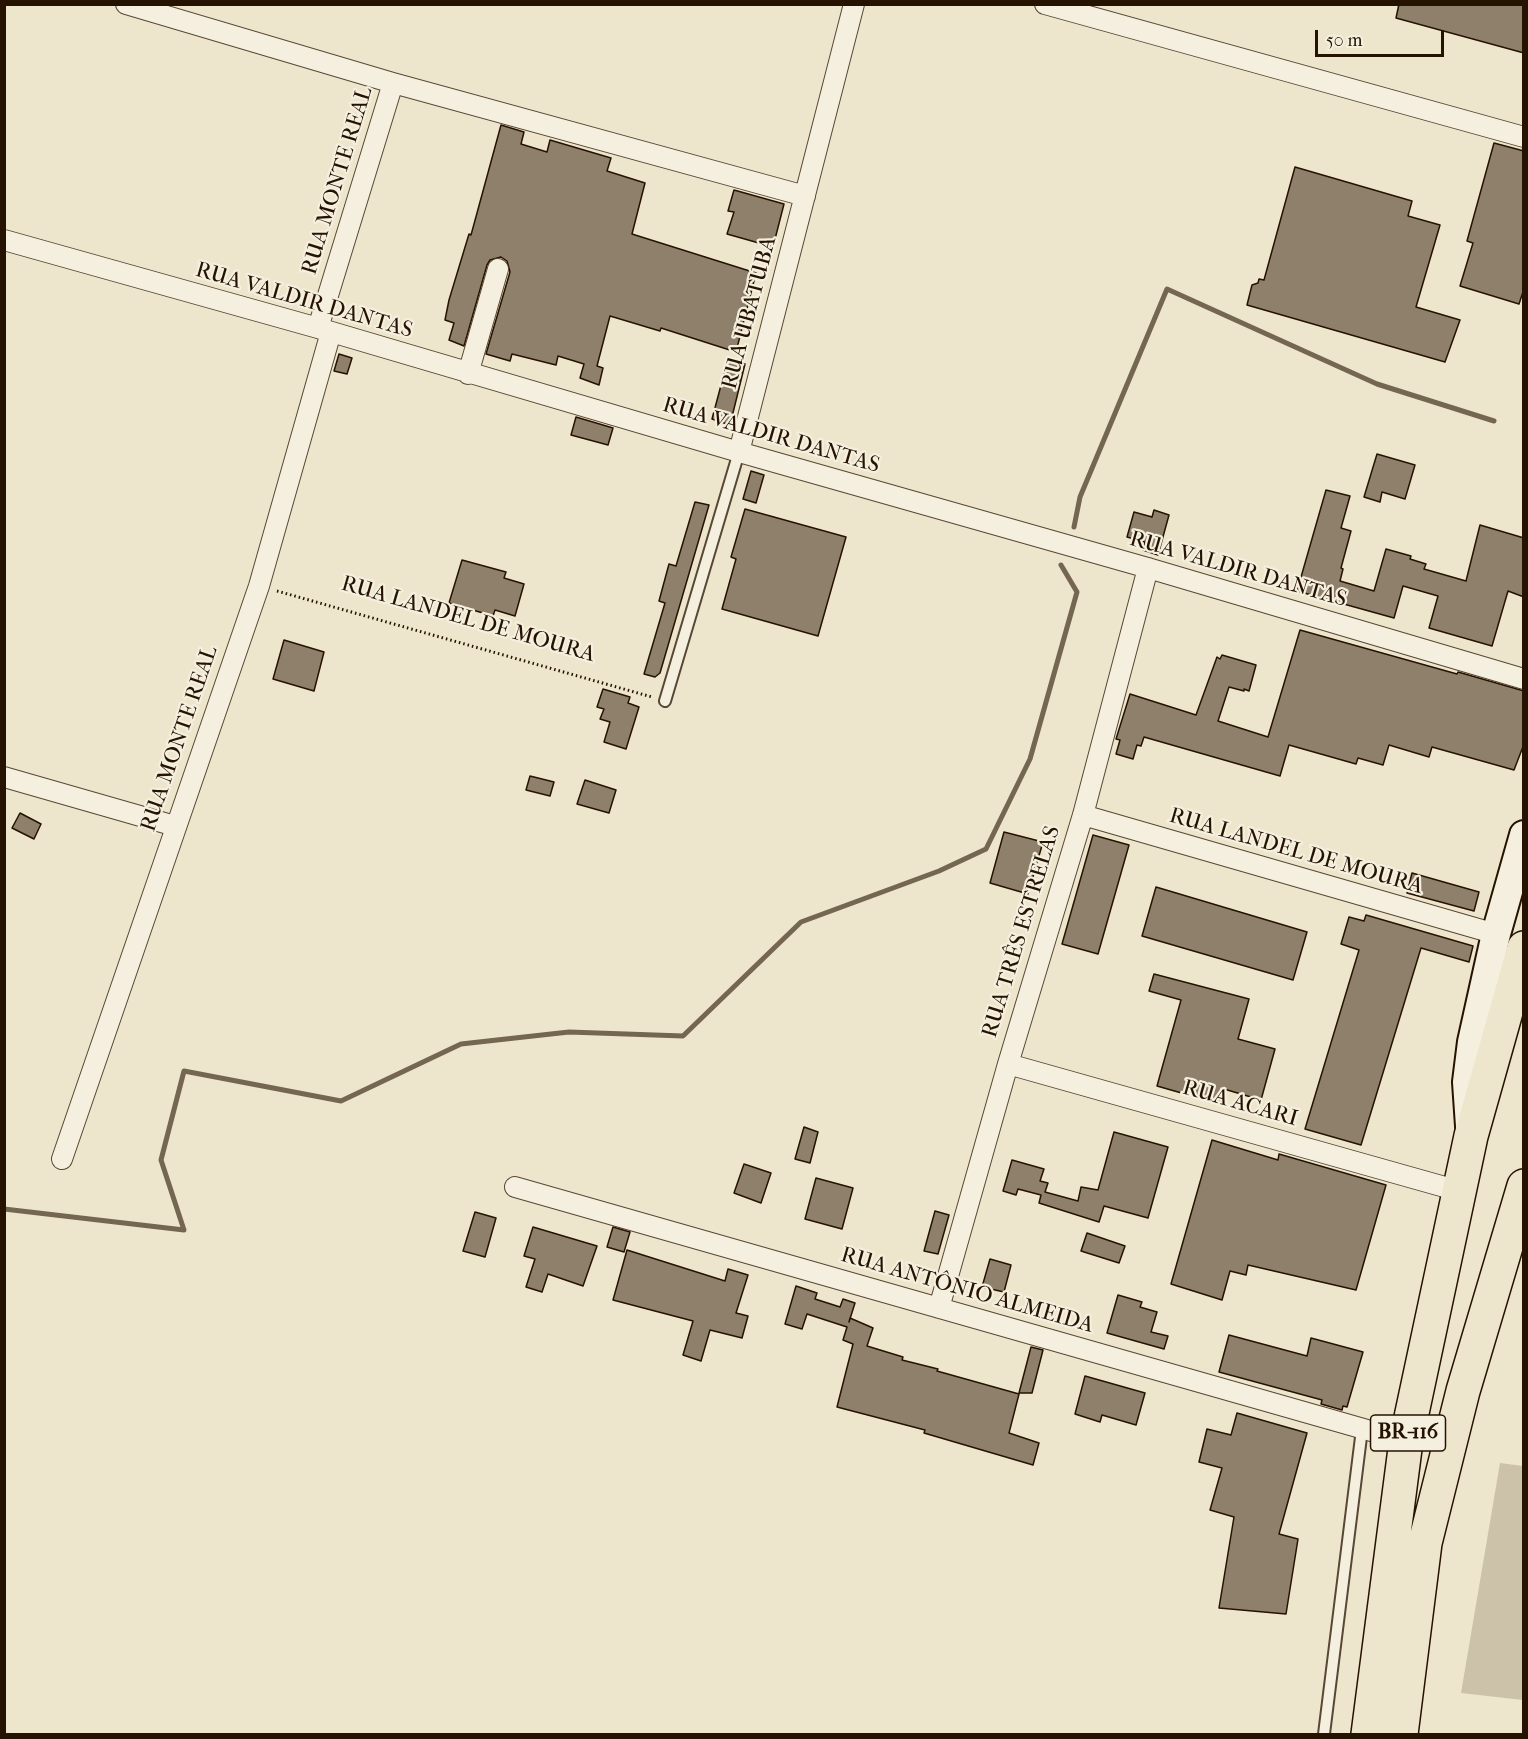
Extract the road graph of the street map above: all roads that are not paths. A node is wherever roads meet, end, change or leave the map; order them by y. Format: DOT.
graph roads {
  1 [pos="126,4"];
  2 [pos="854,4"];
  3 [pos="1045,4"];
  4 [pos="393,83"];
  5 [pos="1524,137"];
  6 [pos="805,196"];
  7 [pos="4,240"];
  8 [pos="498,269"];
  9 [pos="324,330"];
  10 [pos="468,374"];
  11 [pos="739,452"];
  12 [pos="1148,568"];
  13 [pos="1524,680"];
  14 [pos="665,701"];
  15 [pos="4,777"];
  16 [pos="1083,815"];
  17 [pos="175,826"];
  18 [pos="1524,835"];
  19 [pos="1510,941"];
  20 [pos="1008,1064"];
  21 [pos="62,1159"];
  22 [pos="1524,1186"];
  23 [pos="515,1187"];
  24 [pos="1459,1191"];
  25 [pos="939,1308"];
  26 [pos="1362,1429"];
  27 [pos="1406,1440"];
  28 [pos="1324,1734"];
  29 [pos="1368,1734"];
  30 [pos="1401,1734"];
  1 -- 4 [label="street"];
  2 -- 6 [label="street, RUA UBATUBA"];
  3 -- 5 [label="street"];
  4 -- 6 [label="street"];
  4 -- 9 [label="street, RUA MONTE REAL"];
  6 -- 11 [label="street, RUA UBATUBA"];
  7 -- 9 [label="street, RUA VALDIR DANTAS"];
  8 -- 10 [label="street"];
  9 -- 10 [label="street, RUA VALDIR DANTAS"];
  9 -- 17 [label="street, RUA MONTE REAL"];
  10 -- 11 [label="street, RUA VALDIR DANTAS"];
  11 -- 12 [label="street, RUA VALDIR DANTAS"];
  11 -- 14 [label="lane, RUA UBATUBA"];
  12 -- 13 [label="street, RUA VALDIR DANTAS"];
  12 -- 16 [label="street, RUA TRÊS ESTRELAS"];
  15 -- 17 [label="street"];
  16 -- 19 [label="street, RUA LANDEL DE MOURA"];
  16 -- 20 [label="street, RUA TRÊS ESTRELAS"];
  17 -- 21 [label="street, RUA MONTE REAL"];
  18 -- 19 [label="main road, BR-116"];
  19 -- 24 [label="highway, BR-116"];
  20 -- 24 [label="street, RUA ACARI"];
  20 -- 25 [label="street, RUA TRÊS ESTRELAS"];
  22 -- 30 [label="highway, BR-116"];
  23 -- 25 [label="street, RUA ANTÔNIO ALMEIDA"];
  24 -- 27 [label="highway, BR-116"];
  25 -- 26 [label="street, RUA ANTÔNIO ALMEIDA"];
  26 -- 27 [label="street, RUA ANTÔNIO ALMEIDA"];
  26 -- 28 [label="lane"];
  27 -- 29 [label="highway, BR-116"];
}
